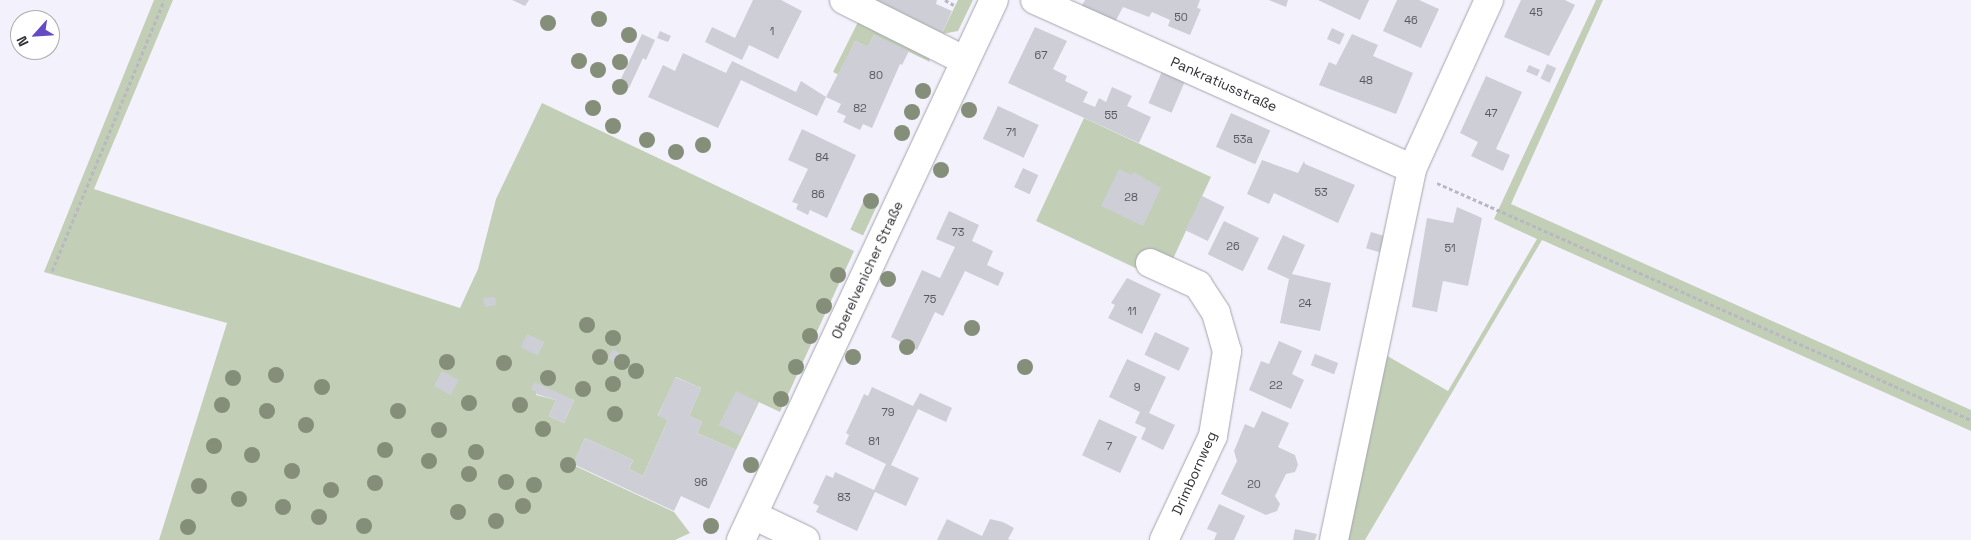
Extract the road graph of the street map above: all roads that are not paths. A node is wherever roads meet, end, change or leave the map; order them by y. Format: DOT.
graph roads {
  1 [pos="844,0"];
  2 [pos="994,0"];
  3 [pos="1035,0"];
  4 [pos="1489,0"];
  5 [pos="964,60"];
  6 [pos="1422,174"];
  7 [pos="1150,263"];
  8 [pos="753,515"];
  9 [pos="741,540"];
  10 [pos="805,540"];
  11 [pos="1164,540"];
  12 [pos="1334,540"];
  1 -- 5 [label="street"];
  2 -- 5 [label="street, Oberelvenicher Straße"];
  3 -- 6 [label="street, Pankratiusstraße"];
  4 -- 6 [label="street"];
  5 -- 8 [label="street, Oberelvenicher Straße"];
  6 -- 12 [label="street"];
  7 -- 11 [label="street, Drimbornweg"];
  8 -- 9 [label="street, Oberelvenicher Straße"];
  8 -- 10 [label="street"];
}
